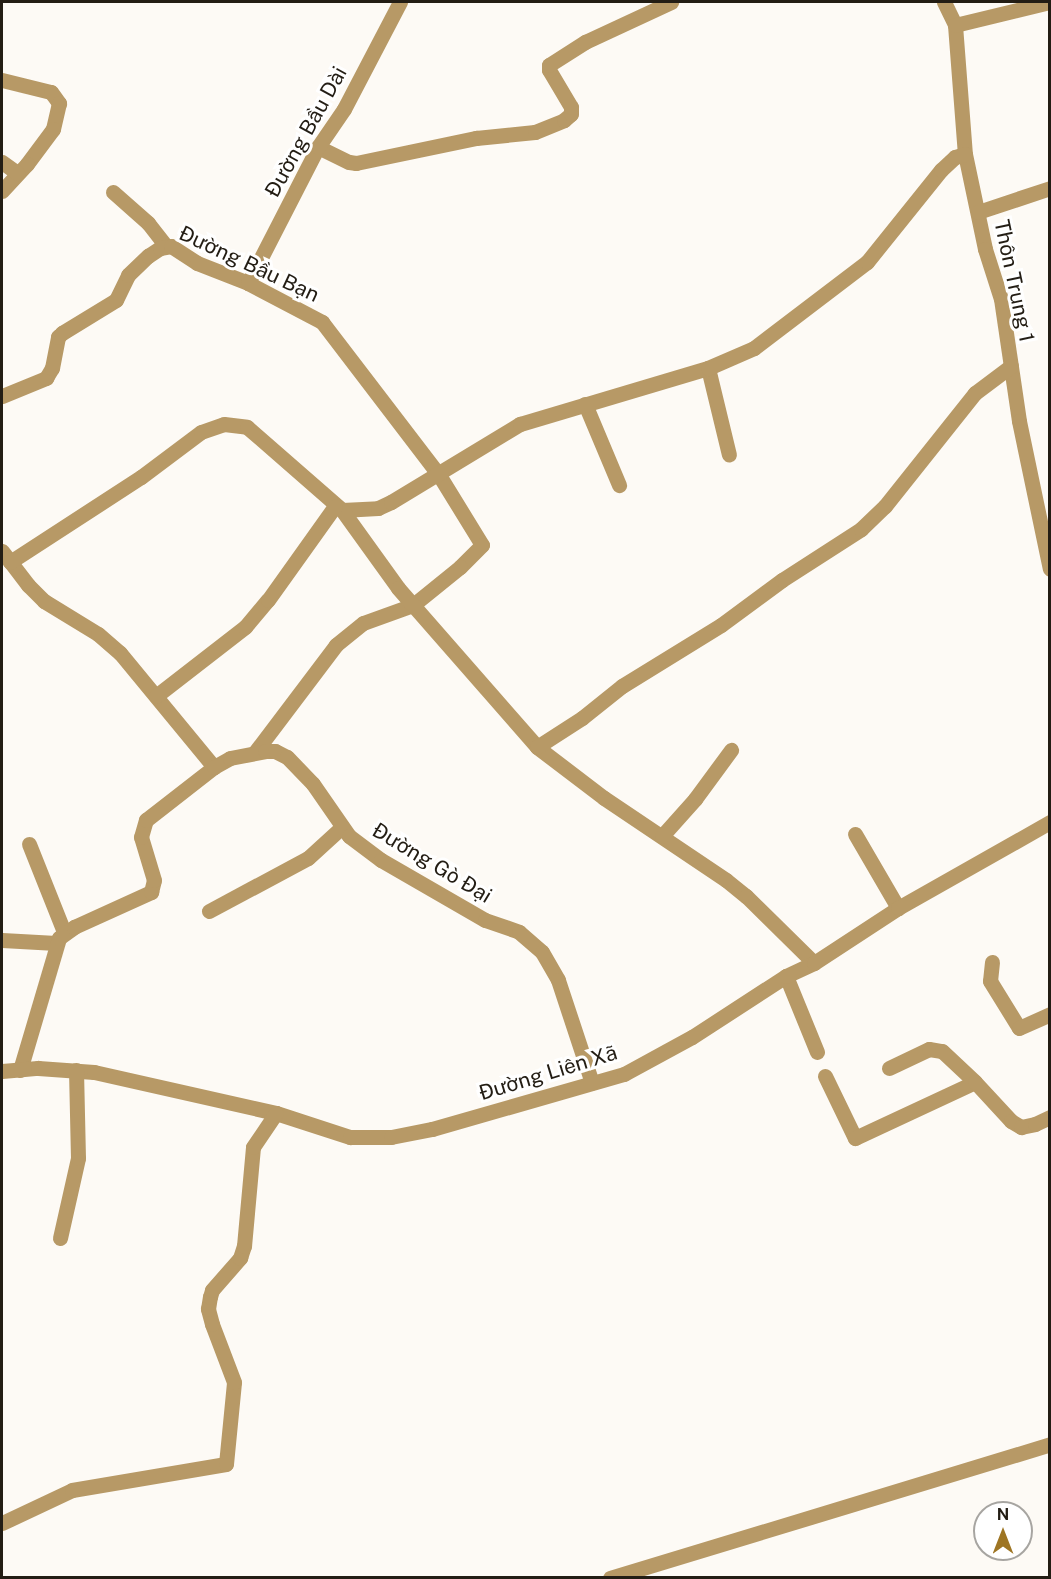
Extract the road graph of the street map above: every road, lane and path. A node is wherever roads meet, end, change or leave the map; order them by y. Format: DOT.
graph roads {
  1 [pos="399,2"];
  2 [pos="671,2"];
  3 [pos="944,2"];
  4 [pos="1050,2"];
  5 [pos="955,25"];
  6 [pos="2,80"];
  7 [pos="318,147"];
  8 [pos="965,154"];
  9 [pos="2,162"];
  10 [pos="17,173"];
  11 [pos="1050,188"];
  12 [pos="2,191"];
  13 [pos="113,192"];
  14 [pos="978,212"];
  15 [pos="166,246"];
  16 [pos="248,283"];
  17 [pos="1011,366"];
  18 [pos="708,368"];
  19 [pos="2,396"];
  20 [pos="585,404"];
  21 [pos="729,455"];
  22 [pos="439,475"];
  23 [pos="619,485"];
  24 [pos="1043,496"];
  25 [pos="339,508"];
  26 [pos="6,556"];
  27 [pos="1050,569"];
  28 [pos="413,605"];
  29 [pos="156,696"];
  30 [pos="537,747"];
  31 [pos="731,750"];
  32 [pos="255,752"];
  33 [pos="214,767"];
  34 [pos="1050,822"];
  35 [pos="342,827"];
  36 [pos="855,834"];
  37 [pos="662,836"];
  38 [pos="29,844"];
  39 [pos="898,908"];
  40 [pos="209,911"];
  41 [pos="60,938"];
  42 [pos="2,940"];
  43 [pos="992,962"];
  44 [pos="814,963"];
  45 [pos="786,976"];
  46 [pos="1050,1014"];
  47 [pos="817,1052"];
  48 [pos="889,1068"];
  49 [pos="20,1070"];
  50 [pos="76,1070"];
  51 [pos="2,1071"];
  52 [pos="825,1076"];
  53 [pos="975,1082"];
  54 [pos="592,1083"];
  55 [pos="276,1113"];
  56 [pos="1050,1117"];
  57 [pos="60,1238"];
  58 [pos="1050,1444"];
  59 [pos="2,1523"];
  60 [pos="610,1578"];
  1 -- 7 [label="street, Đường Bầu Dài"];
  2 -- 7 [label="street"];
  3 -- 5 [label="street, Thôn Trung 1"];
  4 -- 5 [label="street"];
  5 -- 8 [label="street, Thôn Trung 1"];
  6 -- 10 [label="street"];
  7 -- 16 [label="street, Đường Bầu Dài"];
  8 -- 14 [label="street, Thôn Trung 1"];
  8 -- 18 [label="street"];
  9 -- 10 [label="street"];
  10 -- 12 [label="street"];
  11 -- 14 [label="street"];
  13 -- 15 [label="street"];
  14 -- 17 [label="street, Thôn Trung 1"];
  15 -- 16 [label="street, Đường Bầu Bạn"];
  15 -- 19 [label="street, Đường Bầu Bạn"];
  16 -- 22 [label="street, Đường Bầu Bạn"];
  17 -- 24 [label="street, Thôn Trung 1"];
  17 -- 30 [label="street"];
  18 -- 20 [label="street"];
  18 -- 21 [label="street"];
  20 -- 22 [label="street"];
  20 -- 23 [label="street"];
  22 -- 25 [label="street"];
  22 -- 28 [label="street, Đường Bầu Bạn"];
  24 -- 27 [label="street, Thôn Trung 1"];
  25 -- 26 [label="street"];
  25 -- 28 [label="street"];
  25 -- 29 [label="street"];
  26 -- 29 [label="street"];
  28 -- 30 [label="street"];
  28 -- 32 [label="street"];
  29 -- 33 [label="street"];
  30 -- 37 [label="street"];
  31 -- 37 [label="street"];
  32 -- 33 [label="street, Đường Gò Đại"];
  32 -- 35 [label="street, Đường Gò Đại"];
  33 -- 41 [label="street, Đường Gò Đại"];
  34 -- 39 [label="street, Đường Liên Xã"];
  35 -- 40 [label="street"];
  35 -- 54 [label="street, Đường Gò Đại"];
  36 -- 39 [label="street"];
  37 -- 44 [label="street"];
  38 -- 41 [label="street"];
  39 -- 44 [label="street, Đường Liên Xã"];
  41 -- 42 [label="street"];
  41 -- 49 [label="street"];
  43 -- 46 [label="street"];
  44 -- 45 [label="street, Đường Liên Xã"];
  45 -- 47 [label="street"];
  45 -- 54 [label="street, Đường Liên Xã"];
  48 -- 53 [label="street"];
  49 -- 50 [label="street, Đường Liên Xã"];
  49 -- 51 [label="street, Đường Liên Xã"];
  50 -- 55 [label="street, Đường Liên Xã"];
  50 -- 57 [label="street"];
  52 -- 53 [label="street"];
  53 -- 56 [label="street"];
  54 -- 55 [label="street, Đường Liên Xã"];
  55 -- 59 [label="street"];
  58 -- 60 [label="street"];
}
